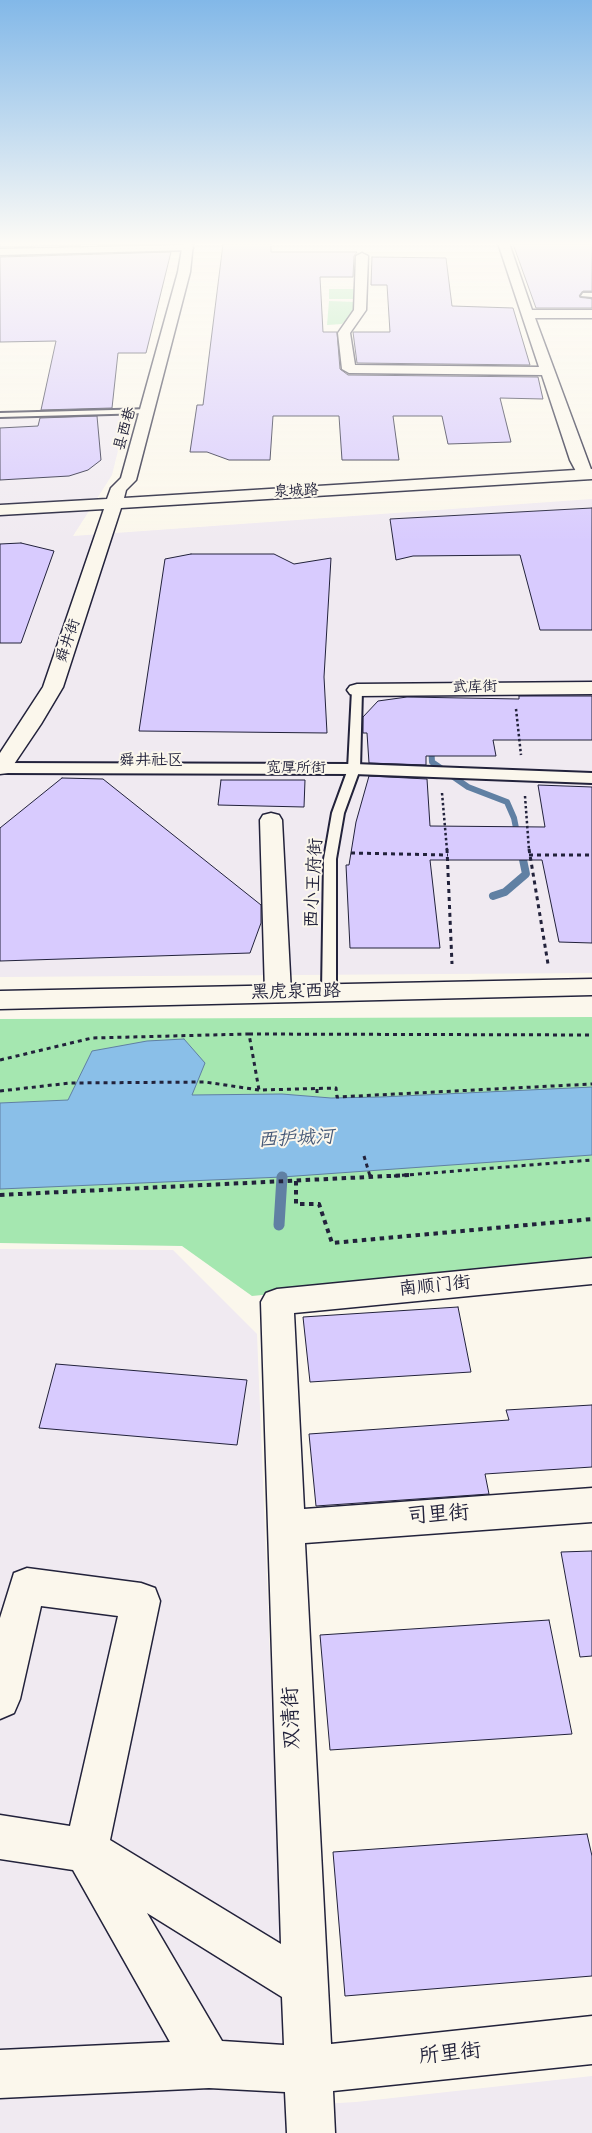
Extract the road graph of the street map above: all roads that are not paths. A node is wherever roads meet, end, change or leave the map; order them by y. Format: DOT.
graph roads {
  1 [pos="166,343"];
  2 [pos="345,343"];
  3 [pos="538,343"];
  4 [pos="547,372"];
  5 [pos="148,411"];
  6 [pos="0,415"];
  7 [pos="588,474"];
  8 [pos="115,503"];
  9 [pos="0,510"];
  10 [pos="592,688"];
  11 [pos="357,690"];
  12 [pos="0,768"];
  13 [pos="354,769"];
  14 [pos="592,778"];
  15 [pos="270,820"];
  16 [pos="592,987"];
  17 [pos="329,992"];
  18 [pos="278,993"];
  19 [pos="0,1000"];
  20 [pos="592,1271"];
  21 [pos="277,1302"];
  22 [pos="592,1505"];
  23 [pos="285,1527"];
  24 [pos="0,1699"];
  25 [pos="0,1837"];
  26 [pos="86,1850"];
  27 [pos="304,1984"];
  28 [pos="592,2040"];
  29 [pos="209,2064"];
  30 [pos="309,2070"];
  31 [pos="0,2074"];
  32 [pos="311,2133"];
  1 -- 5 [label="street, 县西巷"];
  2 -- 4 [label="street"];
  3 -- 4 [label="street"];
  4 -- 7 [label="street"];
  5 -- 6 [label="lane"];
  5 -- 8 [label="street, 县西巷"];
  7 -- 8 [label="street, 泉城路"];
  8 -- 9 [label="street, 泉城路"];
  8 -- 12 [label="street, 舜井街"];
  10 -- 11 [label="street, 武库街"];
  11 -- 13 [label="lane, 西小王府街"];
  12 -- 13 [label="street, 宽厚所街"];
  13 -- 14 [label="street, 宽厚所街"];
  13 -- 17 [label="lane, 西小王府街"];
  15 -- 18 [label="street"];
  16 -- 17 [label="street, 黑虎泉西路"];
  17 -- 18 [label="street, 黑虎泉西路"];
  18 -- 19 [label="street, 黑虎泉西路"];
  20 -- 21 [label="street, 南顺门街"];
  21 -- 23 [label="street, 双清街"];
  22 -- 23 [label="street, 司里街"];
  23 -- 27 [label="street, 双清街"];
  24 -- 26 [label="street"];
  25 -- 26 [label="street"];
  26 -- 27 [label="street"];
  26 -- 29 [label="street"];
  27 -- 30 [label="street, 双清街"];
  28 -- 30 [label="street, 所里街"];
  29 -- 30 [label="street, 所里街"];
  29 -- 31 [label="street, 所里街"];
  30 -- 32 [label="street, 双清街"];
}
